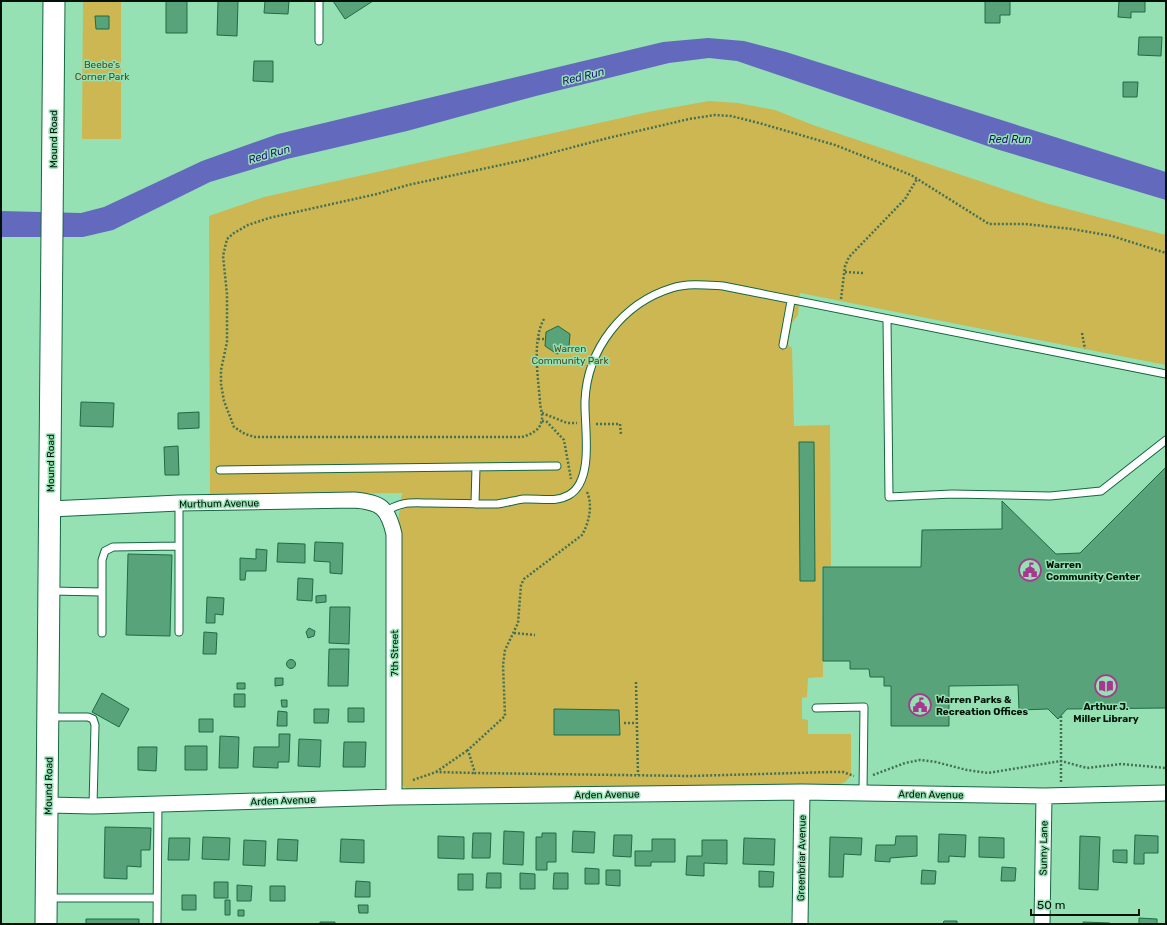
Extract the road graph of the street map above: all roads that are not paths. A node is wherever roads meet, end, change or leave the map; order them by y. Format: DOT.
graph roads {
  1 [pos="54,1"];
  2 [pos="319,1"];
  3 [pos="319,41"];
  4 [pos="791,301"];
  5 [pos="887,319"];
  6 [pos="783,345"];
  7 [pos="1166,374"];
  8 [pos="1166,440"];
  9 [pos="558,466"];
  10 [pos="476,467"];
  11 [pos="220,470"];
  12 [pos="179,503"];
  13 [pos="475,504"];
  14 [pos="50,509"];
  15 [pos="386,510"];
  16 [pos="179,546"];
  17 [pos="50,591"];
  18 [pos="102,592"];
  19 [pos="179,632"];
  20 [pos="102,633"];
  21 [pos="816,708"];
  22 [pos="49,717"];
  23 [pos="802,792"];
  24 [pos="863,793"];
  25 [pos="1166,793"];
  26 [pos="394,796"];
  27 [pos="1044,796"];
  28 [pos="158,803"];
  29 [pos="48,805"];
  30 [pos="93,806"];
  31 [pos="46,898"];
  32 [pos="157,898"];
  33 [pos="46,924"];
  34 [pos="157,924"];
  35 [pos="800,924"];
  36 [pos="1042,924"];
  1 -- 14 [label="main road, Mound Road"];
  2 -- 3 [label="lane"];
  4 -- 5 [label="lane"];
  4 -- 6 [label="lane"];
  4 -- 13 [label="lane"];
  5 -- 7 [label="lane"];
  5 -- 8 [label="lane"];
  9 -- 10 [label="lane"];
  10 -- 11 [label="lane"];
  10 -- 13 [label="lane"];
  12 -- 14 [label="street, Murthum Avenue"];
  12 -- 15 [label="street, Murthum Avenue"];
  12 -- 16 [label="lane"];
  13 -- 15 [label="lane"];
  14 -- 17 [label="main road, Mound Road"];
  15 -- 26 [label="street, 7th Street"];
  16 -- 18 [label="lane"];
  16 -- 19 [label="lane"];
  17 -- 18 [label="lane"];
  17 -- 22 [label="main road, Mound Road"];
  18 -- 20 [label="lane"];
  21 -- 24 [label="lane"];
  22 -- 29 [label="main road, Mound Road"];
  22 -- 30 [label="lane"];
  23 -- 24 [label="street, Arden Avenue"];
  23 -- 26 [label="street, Arden Avenue"];
  23 -- 35 [label="street, Greenbriar Avenue"];
  24 -- 27 [label="street, Arden Avenue"];
  25 -- 27 [label="street, Arden Avenue"];
  26 -- 28 [label="street, Arden Avenue"];
  27 -- 36 [label="street, Sunny Lane"];
  28 -- 30 [label="street, Arden Avenue"];
  28 -- 32 [label="lane"];
  29 -- 30 [label="street, Arden Avenue"];
  29 -- 31 [label="main road, Mound Road"];
  31 -- 32 [label="lane"];
  31 -- 33 [label="main road, Mound Road"];
  32 -- 34 [label="lane"];
}
